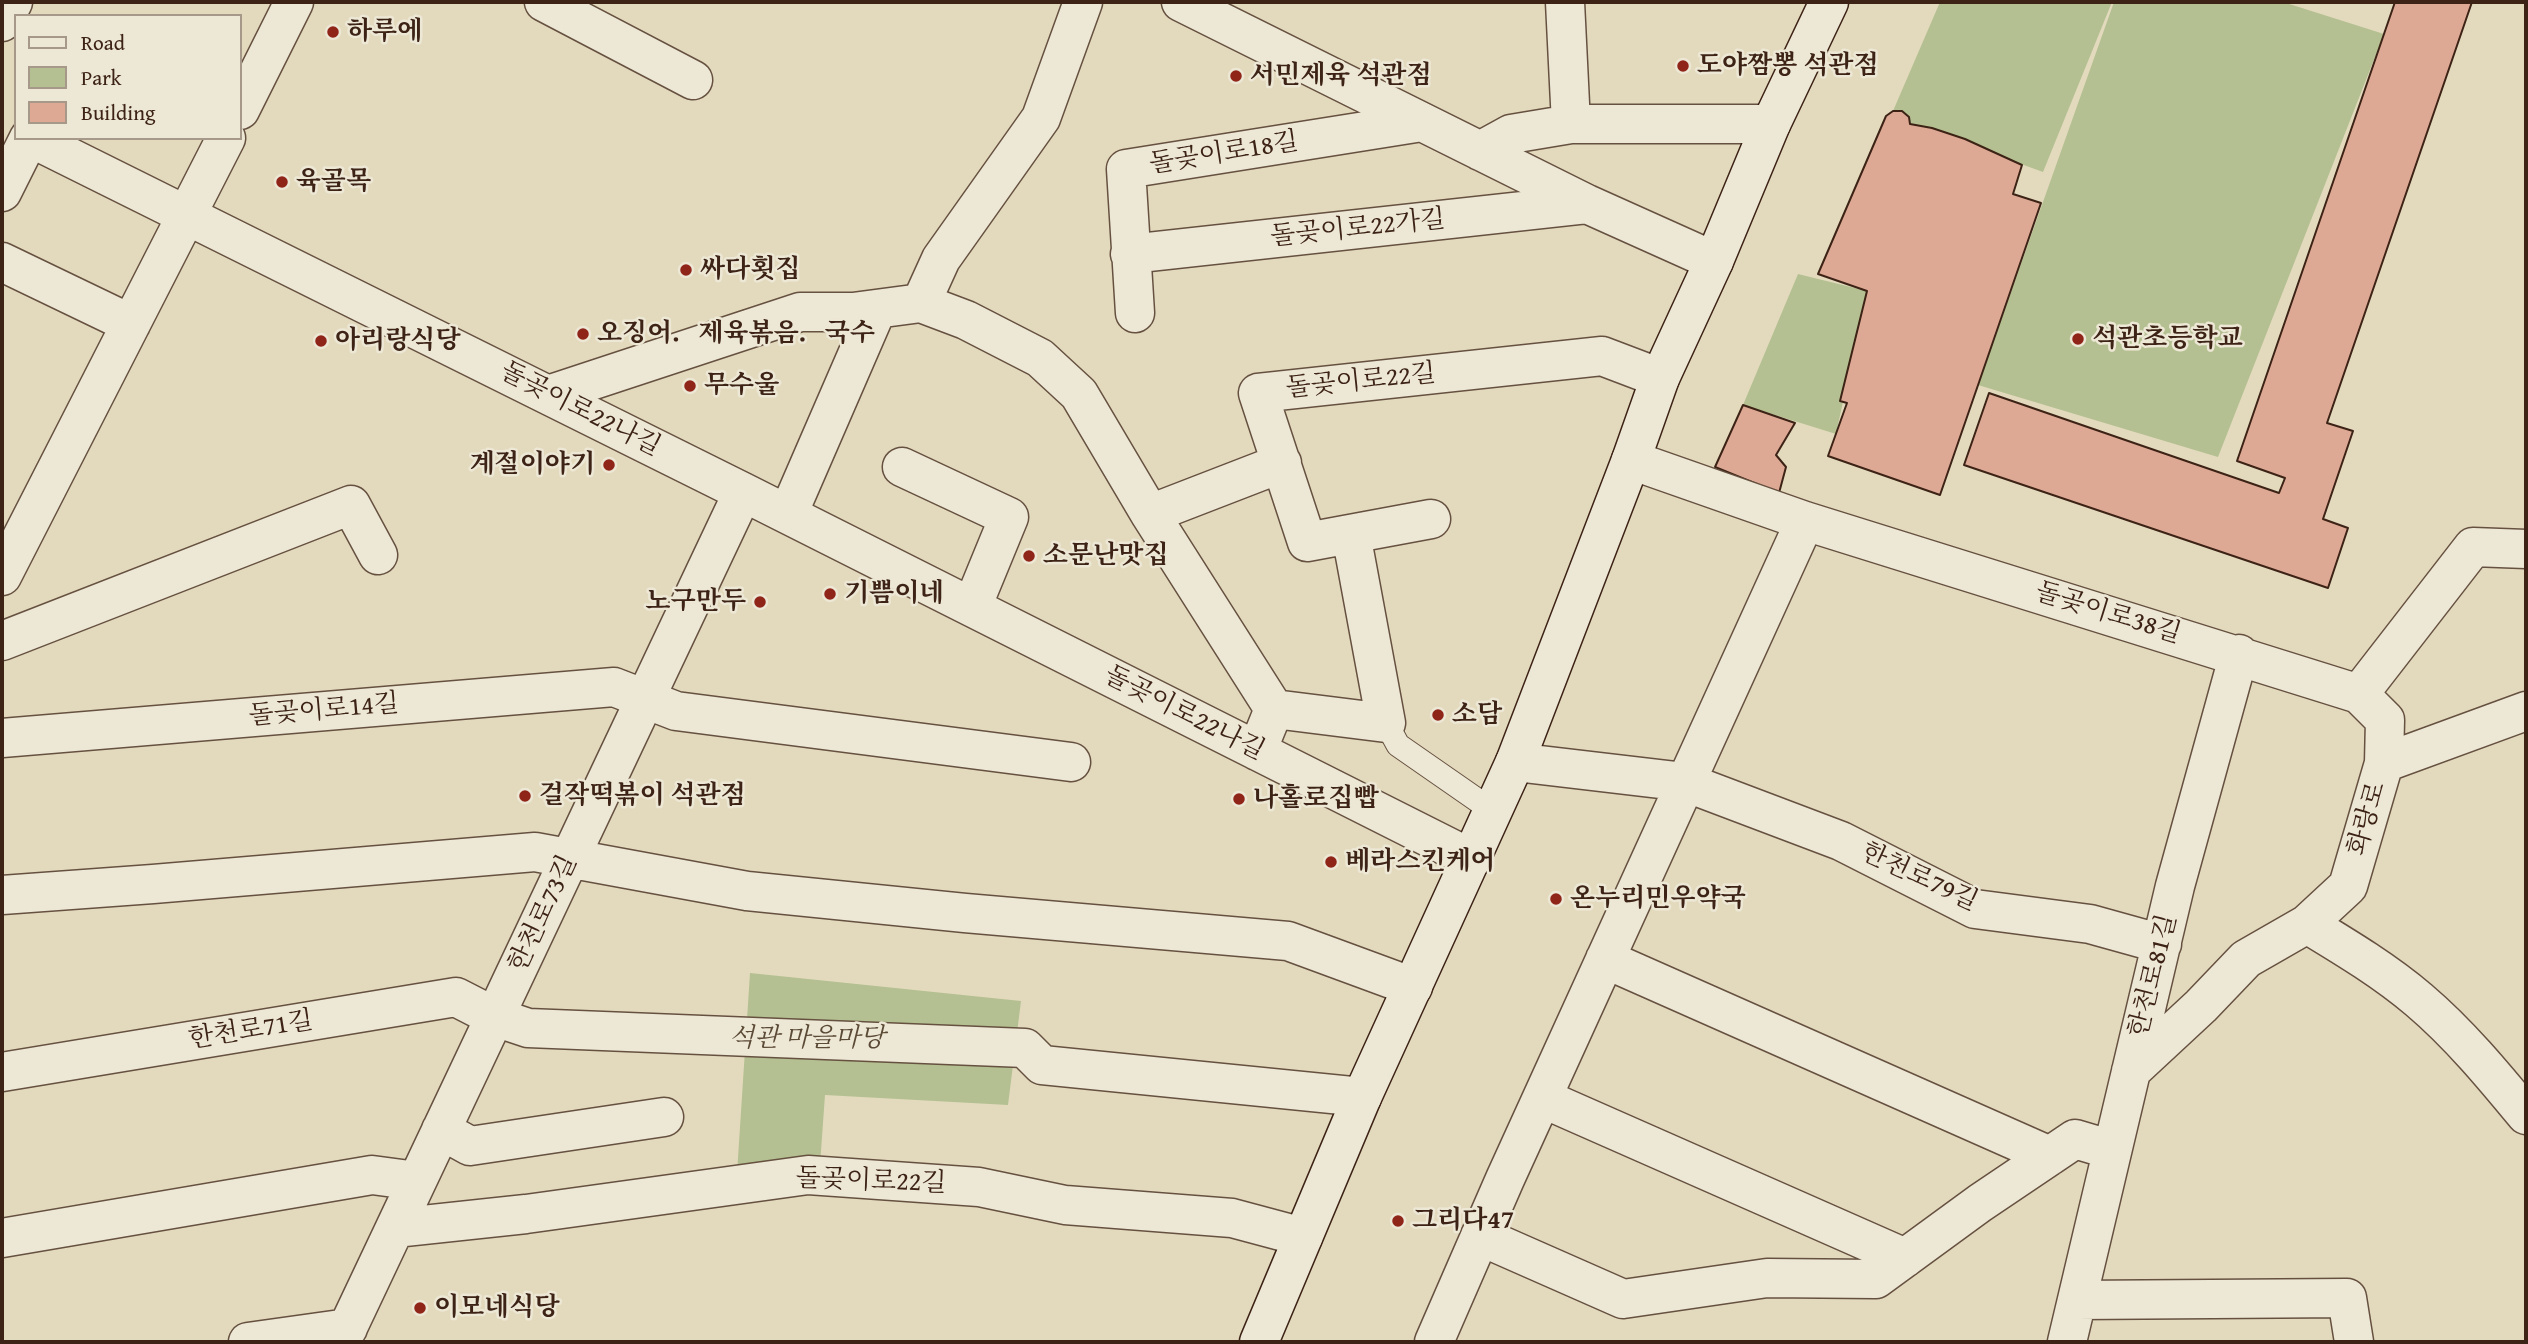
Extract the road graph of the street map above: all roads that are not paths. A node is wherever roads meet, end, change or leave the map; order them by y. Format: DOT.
graph roads {
  1 [pos="13,2"];
  2 [pos="294,2"];
  3 [pos="544,2"];
  4 [pos="1083,2"];
  5 [pos="1181,2"];
  6 [pos="1565,2"];
  7 [pos="1829,2"];
  8 [pos="2,22"];
  9 [pos="693,80"];
  10 [pos="242,106"];
  11 [pos="1422,122"];
  12 [pos="1571,124"];
  13 [pos="1771,124"];
  14 [pos="29,140"];
  15 [pos="34,140"];
  16 [pos="225,140"];
  17 [pos="1480,151"];
  18 [pos="2,192"];
  19 [pos="1587,204"];
  20 [pos="188,215"];
  21 [pos="1130,254"];
  22 [pos="1714,261"];
  23 [pos="2,262"];
  24 [pos="921,303"];
  25 [pos="877,309"];
  26 [pos="1135,313"];
  27 [pos="131,324"];
  28 [pos="1660,378"];
  29 [pos="548,395"];
  30 [pos="1631,460"];
  31 [pos="1282,463"];
  32 [pos="902,467"];
  33 [pos="743,492"];
  34 [pos="788,514"];
  35 [pos="1150,514"];
  36 [pos="1431,519"];
  37 [pos="1805,521"];
  38 [pos="1351,534"];
  39 [pos="2526,549"];
  40 [pos="378,555"];
  41 [pos="7,556"];
  42 [pos="972,607"];
  43 [pos="2,641"];
  44 [pos="2239,654"];
  45 [pos="2359,694"];
  46 [pos="645,699"];
  47 [pos="1274,709"];
  48 [pos="2526,711"];
  49 [pos="1386,723"];
  50 [pos="2,738"];
  51 [pos="1257,751"];
  52 [pos="1071,762"];
  53 [pos="1515,762"];
  54 [pos="2384,763"];
  55 [pos="1685,782"];
  56 [pos="1493,811"];
  57 [pos="570,859"];
  58 [pos="1472,859"];
  59 [pos="2,895"];
  60 [pos="2307,924"];
  61 [pos="2162,944"];
  62 [pos="1605,959"];
  63 [pos="1413,987"];
  64 [pos="495,1017"];
  65 [pos="2131,1071"];
  66 [pos="2,1072"];
  67 [pos="1362,1097"];
  68 [pos="1542,1098"];
  69 [pos="2526,1115"];
  70 [pos="664,1117"];
  71 [pos="441,1130"];
  72 [pos="2112,1150"];
  73 [pos="2050,1156"];
  74 [pos="417,1181"];
  75 [pos="395,1228"];
  76 [pos="1480,1236"];
  77 [pos="1303,1237"];
  78 [pos="2,1238"];
  79 [pos="1905,1258"];
  80 [pos="2077,1300"];
  81 [pos="344,1335"];
  82 [pos="248,1342"];
  83 [pos="1259,1342"];
  84 [pos="1434,1342"];
  85 [pos="2067,1342"];
  86 [pos="2354,1342"];
  1 -- 8 [label="street"];
  2 -- 10 [label="street"];
  3 -- 9 [label="street"];
  4 -- 24 [label="street"];
  5 -- 11 [label="street"];
  6 -- 12 [label="street"];
  7 -- 13 [label="street"];
  11 -- 17 [label="street"];
  11 -- 21 [label="street, 돌곶이로18길"];
  12 -- 13 [label="street"];
  12 -- 17 [label="street"];
  13 -- 22 [label="street"];
  14 -- 18 [label="street"];
  15 -- 20 [label="street, 돌곶이로22나길"];
  16 -- 20 [label="street"];
  17 -- 19 [label="street"];
  19 -- 21 [label="street, 돌곶이로22가길"];
  19 -- 22 [label="street"];
  20 -- 27 [label="street"];
  20 -- 29 [label="street, 돌곶이로22나길"];
  21 -- 26 [label="street, 돌곶이로18길"];
  22 -- 28 [label="street"];
  23 -- 27 [label="street"];
  24 -- 25 [label="street"];
  24 -- 35 [label="street"];
  25 -- 29 [label="street"];
  25 -- 34 [label="street"];
  27 -- 41 [label="street"];
  28 -- 30 [label="street"];
  28 -- 31 [label="street, 돌곶이로22길"];
  29 -- 33 [label="street, 돌곶이로22나길"];
  30 -- 37 [label="street, 돌곶이로38길"];
  30 -- 53 [label="street"];
  31 -- 35 [label="street"];
  31 -- 38 [label="street, 돌곶이로22길"];
  32 -- 42 [label="street"];
  33 -- 34 [label="street, 돌곶이로22나길"];
  33 -- 46 [label="street, 한천로73길"];
  34 -- 42 [label="street, 돌곶이로22나길"];
  35 -- 47 [label="street"];
  36 -- 38 [label="street, 돌곶이로22길"];
  37 -- 44 [label="street, 돌곶이로38길"];
  37 -- 55 [label="street"];
  38 -- 49 [label="street"];
  39 -- 45 [label="street"];
  40 -- 43 [label="street"];
  42 -- 51 [label="street, 돌곶이로22나길"];
  44 -- 45 [label="street, 돌곶이로38길"];
  44 -- 61 [label="street, 한천로81길"];
  45 -- 54 [label="street"];
  46 -- 50 [label="street, 돌곶이로14길"];
  46 -- 52 [label="street"];
  46 -- 57 [label="street, 한천로73길"];
  47 -- 49 [label="street"];
  47 -- 51 [label="street"];
  48 -- 54 [label="street, 화랑로"];
  49 -- 56 [label="lane"];
  51 -- 58 [label="street, 돌곶이로22나길"];
  53 -- 55 [label="street, 한천로79길"];
  53 -- 56 [label="street"];
  54 -- 60 [label="street, 화랑로"];
  55 -- 61 [label="street, 한천로79길"];
  55 -- 62 [label="street"];
  56 -- 58 [label="street"];
  57 -- 59 [label="street"];
  57 -- 63 [label="street"];
  57 -- 64 [label="street, 한천로73길"];
  58 -- 63 [label="street"];
  60 -- 65 [label="street, 화랑로"];
  60 -- 69 [label="street"];
  61 -- 65 [label="street, 한천로81길"];
  62 -- 68 [label="street"];
  62 -- 73 [label="street"];
  63 -- 67 [label="street"];
  64 -- 66 [label="street, 한천로71길"];
  64 -- 67 [label="street"];
  64 -- 71 [label="street, 한천로73길"];
  65 -- 72 [label="street, 한천로81길"];
  67 -- 77 [label="street"];
  68 -- 76 [label="street"];
  68 -- 79 [label="street"];
  70 -- 71 [label="street"];
  71 -- 74 [label="street, 한천로73길"];
  72 -- 73 [label="street"];
  72 -- 80 [label="street, 한천로81길"];
  73 -- 79 [label="street"];
  74 -- 75 [label="street, 한천로73길"];
  74 -- 78 [label="street"];
  75 -- 77 [label="street, 돌곶이로22길"];
  75 -- 81 [label="street, 한천로73길"];
  76 -- 79 [label="street"];
  76 -- 84 [label="street"];
  77 -- 83 [label="street"];
  80 -- 85 [label="street, 한천로81길"];
  80 -- 86 [label="street"];
  81 -- 82 [label="street"];
}
